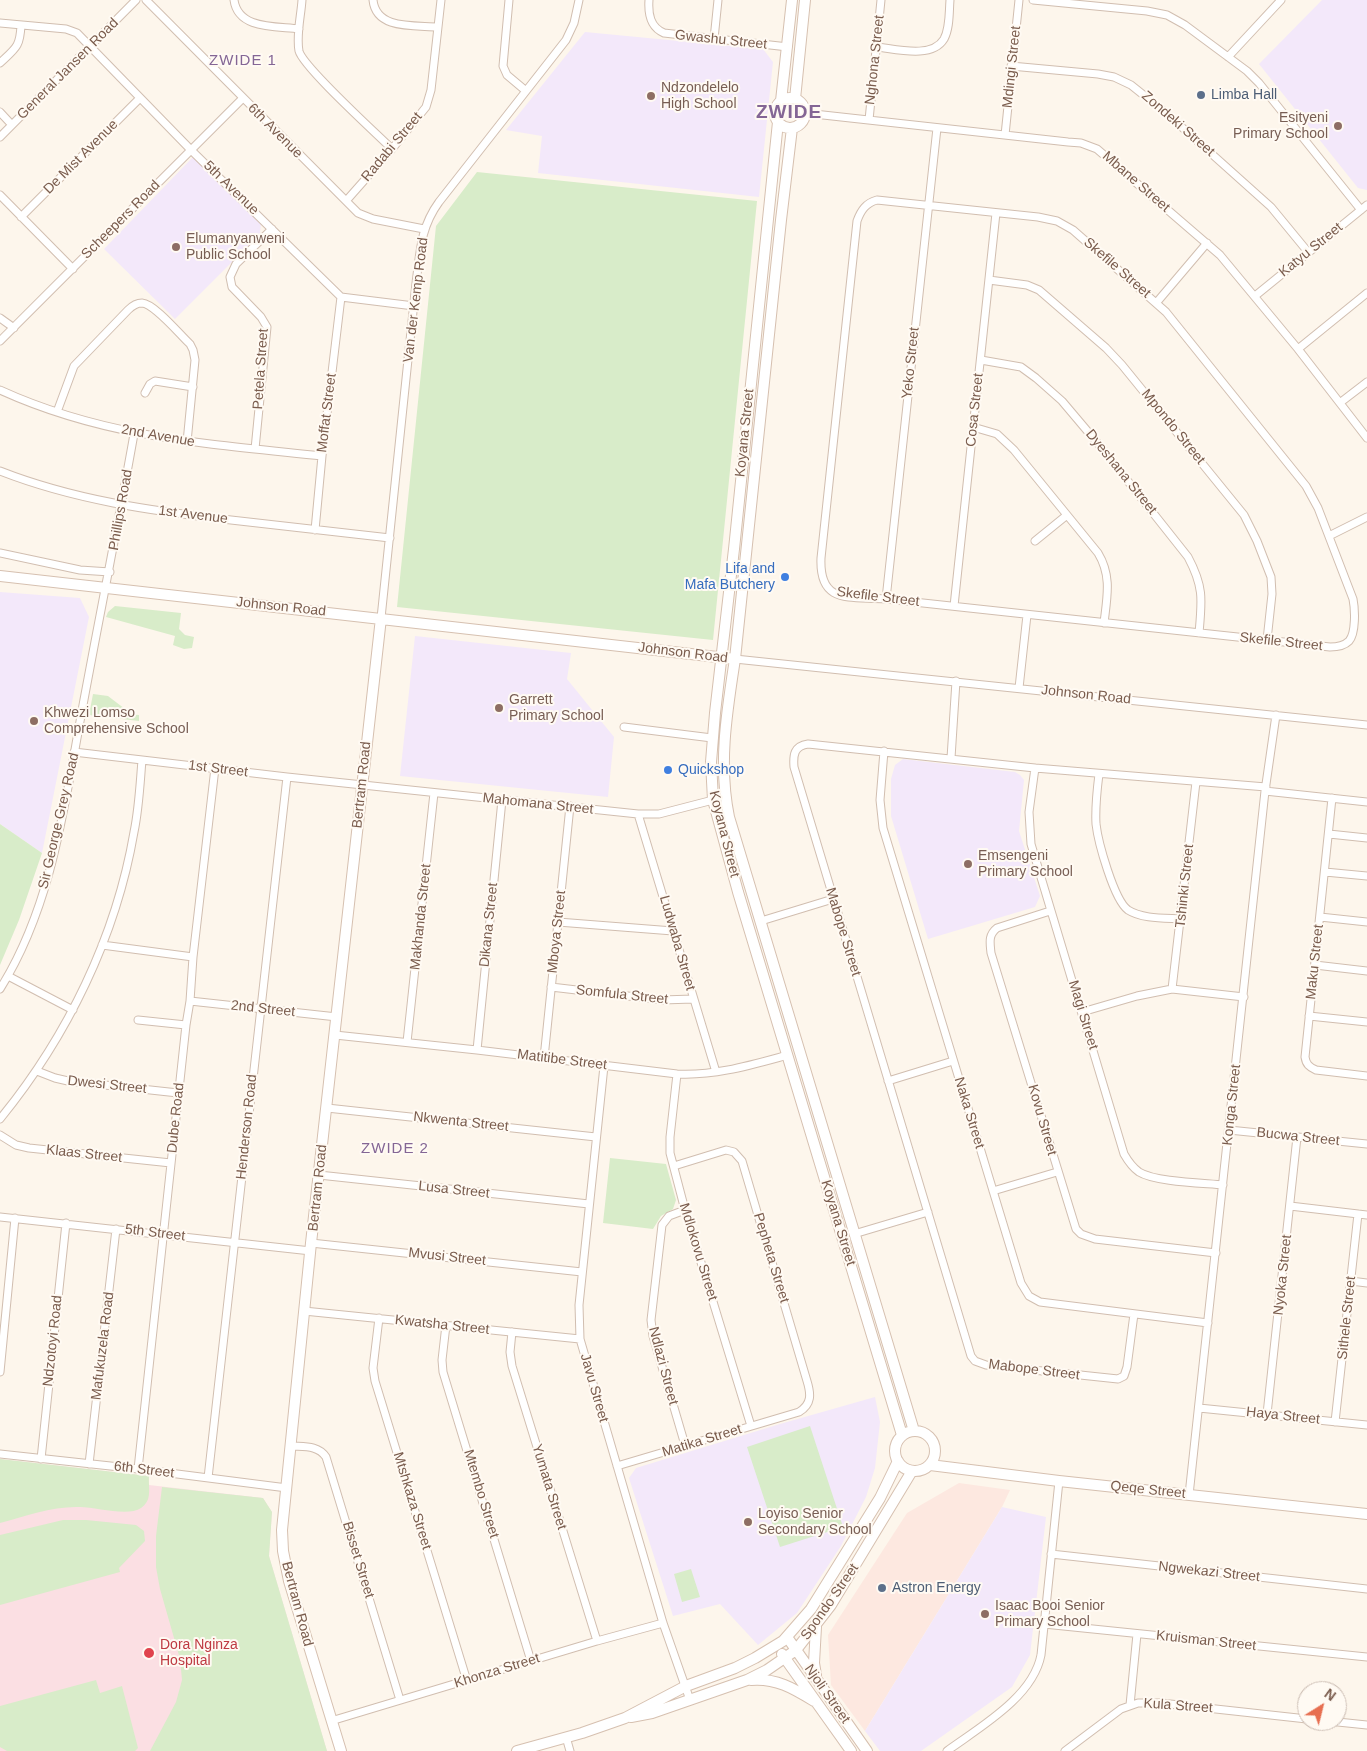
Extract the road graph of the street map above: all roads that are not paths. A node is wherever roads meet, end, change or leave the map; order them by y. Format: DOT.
graph roads {
  1 [pos="136,0"];
  2 [pos="146,0"];
  3 [pos="234,0"];
  4 [pos="302,0"];
  5 [pos="373,0"];
  6 [pos="441,0"];
  7 [pos="509,0"];
  8 [pos="579,0"];
  9 [pos="649,0"];
  10 [pos="718,0"];
  11 [pos="792,0"];
  12 [pos="805,0"];
  13 [pos="881,0"];
  14 [pos="950,0"];
  15 [pos="1019,0"];
  16 [pos="1034,0"];
  17 [pos="1281,0"];
  18 [pos="1088,3"];
  19 [pos="0,22"];
  20 [pos="21,24"];
  21 [pos="438,27"];
  22 [pos="299,29"];
  23 [pos="714,39"];
  24 [pos="788,47"];
  25 [pos="877,47"];
  26 [pos="90,48"];
  27 [pos="1228,57"];
  28 [pos="0,63"];
  29 [pos="1012,66"];
  30 [pos="526,91"];
  31 [pos="140,98"];
  32 [pos="242,99"];
  33 [pos="795,99"];
  34 [pos="781,101"];
  35 [pos="0,112"];
  36 [pos="805,113"];
  37 [pos="869,120"];
  38 [pos="778,122"];
  39 [pos="12,125"];
  40 [pos="792,128"];
  41 [pos="937,128"];
  42 [pos="1005,134"];
  43 [pos="0,137"];
  44 [pos="392,149"];
  45 [pos="191,150"];
  46 [pos="0,195"];
  47 [pos="346,201"];
  48 [pos="928,205"];
  49 [pos="1364,207"];
  50 [pos="996,213"];
  51 [pos="21,217"];
  52 [pos="272,228"];
  53 [pos="424,229"];
  54 [pos="1207,244"];
  55 [pos="1308,252"];
  56 [pos="73,269"];
  57 [pos="989,280"];
  58 [pos="1367,293"];
  59 [pos="1255,296"];
  60 [pos="341,297"];
  61 [pos="1157,302"];
  62 [pos="414,306"];
  63 [pos="0,318"];
  64 [pos="14,328"];
  65 [pos="0,341"];
  66 [pos="1298,349"];
  67 [pos="981,360"];
  68 [pos="1367,382"];
  69 [pos="192,387"];
  70 [pos="0,390"];
  71 [pos="145,393"];
  72 [pos="1341,402"];
  73 [pos="57,412"];
  74 [pos="973,427"];
  75 [pos="134,434"];
  76 [pos="1367,438"];
  77 [pos="187,442"];
  78 [pos="255,449"];
  79 [pos="322,456"];
  80 [pos="0,471"];
  81 [pos="122,506"];
  82 [pos="1067,515"];
  83 [pos="1367,517"];
  84 [pos="315,530"];
  85 [pos="1329,536"];
  86 [pos="390,538"];
  87 [pos="1035,540"];
  88 [pos="0,552"];
  89 [pos="110,572"];
  90 [pos="0,576"];
  91 [pos="106,587"];
  92 [pos="886,599"];
  93 [pos="954,606"];
  94 [pos="1028,615"];
  95 [pos="381,618"];
  96 [pos="1104,622"];
  97 [pos="1199,633"];
  98 [pos="1267,640"];
  99 [pos="721,658"];
  100 [pos="735,659"];
  101 [pos="956,681"];
  102 [pos="1019,688"];
  103 [pos="1276,715"];
  104 [pos="1367,725"];
  105 [pos="624,728"];
  106 [pos="712,738"];
  107 [pos="884,751"];
  108 [pos="74,752"];
  109 [pos="950,758"];
  110 [pos="142,760"];
  111 [pos="216,768"];
  112 [pos="1035,768"];
  113 [pos="1098,774"];
  114 [pos="287,777"];
  115 [pos="1196,782"];
  116 [pos="362,784"];
  117 [pos="1265,789"];
  118 [pos="434,792"];
  119 [pos="1332,798"];
  120 [pos="502,800"];
  121 [pos="713,800"];
  122 [pos="1367,802"];
  123 [pos="570,806"];
  124 [pos="638,814"];
  125 [pos="1329,834"];
  126 [pos="1367,838"];
  127 [pos="1325,872"];
  128 [pos="1367,876"];
  129 [pos="833,899"];
  130 [pos="1050,911"];
  131 [pos="1320,917"];
  132 [pos="1181,919"];
  133 [pos="761,921"];
  134 [pos="558,922"];
  135 [pos="1367,922"];
  136 [pos="673,930"];
  137 [pos="102,945"];
  138 [pos="193,957"];
  139 [pos="1314,965"];
  140 [pos="1367,971"];
  141 [pos="8,976"];
  142 [pos="551,987"];
  143 [pos="1172,989"];
  144 [pos="0,990"];
  145 [pos="1244,997"];
  146 [pos="693,999"];
  147 [pos="190,1001"];
  148 [pos="260,1009"];
  149 [pos="73,1010"];
  150 [pos="1082,1012"];
  151 [pos="1309,1016"];
  152 [pos="337,1017"];
  153 [pos="138,1020"];
  154 [pos="1367,1022"];
  155 [pos="186,1025"];
  156 [pos="335,1035"];
  157 [pos="407,1042"];
  158 [pos="477,1050"];
  159 [pos="788,1055"];
  160 [pos="544,1058"];
  161 [pos="953,1061"];
  162 [pos="604,1066"];
  163 [pos="36,1071"];
  164 [pos="716,1072"];
  165 [pos="677,1074"];
  166 [pos="1367,1076"];
  167 [pos="888,1081"];
  168 [pos="178,1092"];
  169 [pos="327,1108"];
  170 [pos="0,1119"];
  171 [pos="1229,1130"];
  172 [pos="0,1135"];
  173 [pos="596,1137"];
  174 [pos="1297,1137"];
  175 [pos="1367,1144"];
  176 [pos="171,1163"];
  177 [pos="674,1166"];
  178 [pos="1057,1172"];
  179 [pos="319,1175"];
  180 [pos="1223,1186"];
  181 [pos="993,1191"];
  182 [pos="589,1204"];
  183 [pos="1290,1206"];
  184 [pos="685,1210"];
  185 [pos="928,1212"];
  186 [pos="1358,1214"];
  187 [pos="1367,1215"];
  188 [pos="0,1217"];
  189 [pos="16,1218"];
  190 [pos="66,1223"];
  191 [pos="116,1229"];
  192 [pos="854,1234"];
  193 [pos="163,1235"];
  194 [pos="235,1242"];
  195 [pos="311,1247"];
  196 [pos="1216,1253"];
  197 [pos="582,1272"];
  198 [pos="1351,1281"];
  199 [pos="1367,1283"];
  200 [pos="304,1311"];
  201 [pos="1134,1314"];
  202 [pos="379,1318"];
  203 [pos="1208,1323"];
  204 [pos="446,1325"];
  205 [pos="512,1332"];
  206 [pos="580,1339"];
  207 [pos="0,1372"];
  208 [pos="1199,1408"];
  209 [pos="1267,1414"];
  210 [pos="786,1416"];
  211 [pos="1335,1422"];
  212 [pos="1367,1425"];
  213 [pos="751,1426"];
  214 [pos="914,1431"];
  215 [pos="902,1436"];
  216 [pos="685,1445"];
  217 [pos="291,1446"];
  218 [pos="0,1454"];
  219 [pos="41,1459"];
  220 [pos="898,1461"];
  221 [pos="89,1464"];
  222 [pos="930,1465"];
  223 [pos="617,1466"];
  224 [pos="138,1469"];
  225 [pos="912,1471"];
  226 [pos="208,1478"];
  227 [pos="1059,1481"];
  228 [pos="287,1488"];
  229 [pos="1189,1495"];
  230 [pos="1367,1514"];
  231 [pos="1051,1554"];
  232 [pos="1367,1589"];
  233 [pos="663,1623"];
  234 [pos="1044,1624"];
  235 [pos="816,1626"];
  236 [pos="1137,1634"];
  237 [pos="787,1637"];
  238 [pos="597,1641"];
  239 [pos="776,1645"];
  240 [pos="796,1650"];
  241 [pos="1367,1657"];
  242 [pos="785,1658"];
  243 [pos="531,1661"];
  244 [pos="816,1679"];
  245 [pos="747,1680"];
  246 [pos="466,1681"];
  247 [pos="686,1686"];
  248 [pos="400,1700"];
  249 [pos="690,1700"];
  250 [pos="817,1703"];
  251 [pos="1130,1705"];
  252 [pos="625,1718"];
  253 [pos="1297,1718"];
  254 [pos="331,1721"];
  255 [pos="1347,1723"];
  256 [pos="1367,1726"];
  257 [pos="566,1737"];
  258 [pos="341,1751"];
  259 [pos="517,1751"];
  260 [pos="570,1751"];
  261 [pos="851,1751"];
  262 [pos="867,1751"];
  263 [pos="949,1751"];
  264 [pos="1064,1751"];
  1 -- 26 [label="street, General Jansen Road"];
  2 -- 32 [label="street, 6th Avenue"];
  3 -- 22 [label="street"];
  4 -- 22 [label="street"];
  5 -- 21 [label="street"];
  6 -- 21 [label="street, Radabi Street"];
  7 -- 30 [label="street"];
  8 -- 30 [label="street, Van der Kemp Road"];
  9 -- 23 [label="street, Gwashu Street"];
  10 -- 23 [label="street"];
  11 -- 24 [label="main road, Koyana Street"];
  12 -- 33 [label="main road"];
  13 -- 25 [label="street, Nghona Street"];
  14 -- 25 [label="street"];
  15 -- 29 [label="street, Mdingi Street"];
  16 -- 18 [label="street"];
  17 -- 27 [label="street"];
  18 -- 27 [label="street"];
  19 -- 20 [label="street, 5th Avenue"];
  20 -- 26 [label="street, 5th Avenue"];
  20 -- 28 [label="street"];
  21 -- 44 [label="street, Radabi Street"];
  22 -- 44 [label="street"];
  23 -- 24 [label="street, Gwashu Street"];
  24 -- 34 [label="main road, Koyana Street"];
  25 -- 37 [label="street, Nghona Street"];
  26 -- 31 [label="street, 5th Avenue"];
  26 -- 39 [label="street, General Jansen Road"];
  27 -- 49 [label="street"];
  29 -- 42 [label="street, Mdingi Street"];
  29 -- 55 [label="street, Zondeki Street"];
  30 -- 53 [label="street, Van der Kemp Road"];
  31 -- 45 [label="street, 5th Avenue"];
  31 -- 51 [label="street, De Mist Avenue"];
  32 -- 45 [label="street, Scheepers Road"];
  32 -- 47 [label="street, 6th Avenue"];
  33 -- 34 [label="main road"];
  33 -- 36 [label="main road"];
  34 -- 38 [label="main road, Koyana Street"];
  35 -- 39 [label="street"];
  36 -- 37 [label="street, Mbane Street"];
  36 -- 40 [label="main road"];
  37 -- 41 [label="street, Mbane Street"];
  38 -- 40 [label="main road"];
  38 -- 99 [label="main road, Koyana Street"];
  39 -- 43 [label="street, General Jansen Road"];
  40 -- 100 [label="main road, Koyana Street"];
  41 -- 42 [label="street, Mbane Street"];
  41 -- 48 [label="street, Yeko Street"];
  42 -- 54 [label="street, Mbane Street"];
  44 -- 47 [label="street, Radabi Street"];
  45 -- 52 [label="street, 5th Avenue"];
  45 -- 56 [label="street, Scheepers Road"];
  46 -- 51 [label="street"];
  47 -- 53 [label="street, 6th Avenue"];
  48 -- 50 [label="street, Skefile Street"];
  48 -- 92 [label="street, Yeko Street"];
  48 -- 92 [label="street, Skefile Street"];
  49 -- 55 [label="street, Katyu Street"];
  50 -- 57 [label="street, Cosa Street"];
  50 -- 61 [label="street, Skefile Street"];
  51 -- 56 [label="street"];
  52 -- 60 [label="street, 5th Avenue"];
  52 -- 78 [label="street, Petela Street"];
  53 -- 62 [label="street, Van der Kemp Road"];
  54 -- 59 [label="street, Mbane Street"];
  54 -- 61 [label="street"];
  55 -- 59 [label="street, Katyu Street"];
  56 -- 64 [label="street, Scheepers Road"];
  57 -- 67 [label="street, Cosa Street"];
  57 -- 98 [label="street, Mpondo Street"];
  58 -- 66 [label="street"];
  59 -- 66 [label="street, Mbane Street"];
  60 -- 62 [label="street"];
  60 -- 79 [label="street, Moffat Street"];
  61 -- 85 [label="street, Skefile Street"];
  62 -- 86 [label="street, Van der Kemp Road"];
  63 -- 64 [label="street"];
  64 -- 65 [label="street, Scheepers Road"];
  66 -- 72 [label="street, Mbane Street"];
  67 -- 74 [label="street, Cosa Street"];
  67 -- 97 [label="street, Dyeshana Street"];
  68 -- 72 [label="street"];
  69 -- 71 [label="street"];
  69 -- 73 [label="street"];
  69 -- 77 [label="street"];
  70 -- 73 [label="street, 2nd Avenue"];
  72 -- 76 [label="street, Mbane Street"];
  73 -- 75 [label="street, 2nd Avenue"];
  74 -- 82 [label="street"];
  74 -- 93 [label="street, Cosa Street"];
  75 -- 77 [label="street, 2nd Avenue"];
  75 -- 81 [label="street, Phillips Road"];
  77 -- 78 [label="street, 2nd Avenue"];
  78 -- 79 [label="street, 2nd Avenue"];
  79 -- 84 [label="street, Moffat Street"];
  80 -- 81 [label="street, 1st Avenue"];
  81 -- 84 [label="street, 1st Avenue"];
  81 -- 89 [label="street, Phillips Road"];
  82 -- 87 [label="street"];
  82 -- 96 [label="street"];
  83 -- 85 [label="street"];
  84 -- 86 [label="street, 1st Avenue"];
  85 -- 98 [label="street, Skefile Street"];
  86 -- 95 [label="street, Van der Kemp Road"];
  88 -- 89 [label="street"];
  89 -- 91 [label="street, Phillips Road"];
  90 -- 91 [label="main road, Johnson Road"];
  91 -- 95 [label="main road, Johnson Road"];
  91 -- 108 [label="street, Sir George Grey Road"];
  92 -- 93 [label="street, Skefile Street"];
  93 -- 94 [label="street, Skefile Street"];
  94 -- 96 [label="street, Skefile Street"];
  94 -- 102 [label="street"];
  95 -- 99 [label="main road, Johnson Road"];
  95 -- 116 [label="main road, Bertram Road"];
  96 -- 97 [label="street, Skefile Street"];
  97 -- 98 [label="street, Skefile Street"];
  99 -- 100 [label="main road, Johnson Road"];
  99 -- 106 [label="main road, Koyana Street"];
  100 -- 101 [label="street, Johnson Road"];
  100 -- 133 [label="main road, Koyana Street"];
  101 -- 102 [label="street, Johnson Road"];
  101 -- 109 [label="street"];
  102 -- 103 [label="street, Johnson Road"];
  103 -- 104 [label="street, Johnson Road"];
  103 -- 117 [label="street, Konga Street"];
  105 -- 106 [label="street"];
  106 -- 121 [label="main road, Koyana Street"];
  107 -- 109 [label="street, Mabope Street"];
  107 -- 129 [label="street, Mabope Street"];
  107 -- 161 [label="street, Naka Street"];
  108 -- 110 [label="street, 1st Street"];
  108 -- 141 [label="street, Sir George Grey Road"];
  109 -- 112 [label="street, Mabope Street"];
  110 -- 111 [label="street, 1st Street"];
  110 -- 137 [label="street"];
  111 -- 114 [label="street, 1st Street"];
  111 -- 138 [label="street, Dube Road"];
  112 -- 113 [label="street, Mabope Street"];
  112 -- 130 [label="street, Magi Street"];
  113 -- 115 [label="street, Mabope Street"];
  113 -- 132 [label="street"];
  114 -- 116 [label="street, 1st Street"];
  114 -- 148 [label="street, Henderson Road"];
  115 -- 117 [label="street, Mabope Street"];
  115 -- 132 [label="street, Tshinki Street"];
  116 -- 118 [label="street, Mahomana Street"];
  116 -- 152 [label="main road, Bertram Road"];
  117 -- 119 [label="street, Mabope Street"];
  117 -- 145 [label="street, Konga Street"];
  118 -- 120 [label="street, Mahomana Street"];
  118 -- 157 [label="street, Makhanda Street"];
  119 -- 122 [label="street, Mabope Street"];
  119 -- 125 [label="street, Maku Street"];
  120 -- 123 [label="street, Mahomana Street"];
  120 -- 158 [label="street, Dikana Street"];
  121 -- 124 [label="street, Mahomana Street"];
  121 -- 159 [label="main road, Koyana Street"];
  123 -- 124 [label="street, Mahomana Street"];
  123 -- 134 [label="street, Mboya Street"];
  124 -- 136 [label="street, Ludwaba Street"];
  125 -- 126 [label="street"];
  125 -- 127 [label="street, Maku Street"];
  127 -- 128 [label="street"];
  127 -- 131 [label="street, Maku Street"];
  129 -- 133 [label="street"];
  129 -- 167 [label="street, Mabope Street"];
  130 -- 150 [label="street, Magi Street"];
  130 -- 178 [label="street, Kovu Street"];
  131 -- 135 [label="street"];
  131 -- 139 [label="street, Maku Street"];
  132 -- 143 [label="street, Tshinki Street"];
  133 -- 192 [label="main road, Koyana Street"];
  134 -- 136 [label="street"];
  134 -- 142 [label="street, Mboya Street"];
  136 -- 146 [label="street, Ludwaba Street"];
  137 -- 138 [label="street"];
  137 -- 149 [label="street"];
  138 -- 147 [label="street, Dube Road"];
  139 -- 140 [label="street"];
  139 -- 151 [label="street, Maku Street"];
  141 -- 144 [label="street, Sir George Grey Road"];
  141 -- 149 [label="street"];
  142 -- 146 [label="street, Somfula Street"];
  142 -- 160 [label="street, Mboya Street"];
  143 -- 145 [label="street"];
  143 -- 150 [label="street"];
  145 -- 171 [label="street, Konga Street"];
  146 -- 164 [label="street, Ludwaba Street"];
  147 -- 148 [label="street, 2nd Street"];
  147 -- 155 [label="street, Dube Road"];
  148 -- 152 [label="street, 2nd Street"];
  148 -- 194 [label="street, Henderson Road"];
  149 -- 163 [label="street"];
  150 -- 180 [label="street, Magi Street"];
  151 -- 154 [label="street"];
  151 -- 166 [label="street, Maku Street"];
  152 -- 156 [label="main road, Bertram Road"];
  153 -- 155 [label="street"];
  155 -- 168 [label="street, Dube Road"];
  156 -- 157 [label="street, Matitibe Street"];
  156 -- 169 [label="main road, Bertram Road"];
  157 -- 158 [label="street, Matitibe Street"];
  158 -- 160 [label="street, Matitibe Street"];
  159 -- 164 [label="street, Matitibe Street"];
  159 -- 215 [label="main road, Koyana Street"];
  160 -- 162 [label="street, Matitibe Street"];
  161 -- 167 [label="street"];
  161 -- 181 [label="street, Naka Street"];
  162 -- 165 [label="street, Matitibe Street"];
  162 -- 173 [label="street, Javu Street"];
  163 -- 168 [label="street, Dwesi Street"];
  163 -- 170 [label="street"];
  164 -- 165 [label="street, Matitibe Street"];
  165 -- 177 [label="street, Mdlokovu Street"];
  167 -- 185 [label="street, Mabope Street"];
  168 -- 176 [label="street, Dube Road"];
  169 -- 173 [label="street, Nkwenta Street"];
  169 -- 179 [label="main road, Bertram Road"];
  171 -- 174 [label="street, Bucwa Street"];
  171 -- 180 [label="street, Konga Street"];
  172 -- 176 [label="street, Klaas Street"];
  173 -- 182 [label="street, Javu Street"];
  174 -- 175 [label="street, Bucwa Street"];
  174 -- 183 [label="street, Nyoka Street"];
  176 -- 193 [label="street, Dube Road"];
  177 -- 184 [label="street, Mdlokovu Street"];
  177 -- 210 [label="street, Pepheta Street"];
  178 -- 181 [label="street"];
  178 -- 196 [label="street, Kovu Street"];
  179 -- 182 [label="street, Lusa Street"];
  179 -- 195 [label="main road, Bertram Road"];
  180 -- 196 [label="street, Konga Street"];
  181 -- 201 [label="street, Naka Street"];
  182 -- 197 [label="street, Javu Street"];
  183 -- 186 [label="street"];
  183 -- 209 [label="street, Nyoka Street"];
  184 -- 213 [label="street, Mdlokovu Street"];
  184 -- 216 [label="street, Ndlazi Street"];
  185 -- 192 [label="street"];
  185 -- 201 [label="street, Mabope Street"];
  186 -- 187 [label="street"];
  186 -- 198 [label="street, Sithele Street"];
  188 -- 189 [label="street, 5th Street"];
  189 -- 190 [label="street, 5th Street"];
  189 -- 207 [label="street"];
  190 -- 191 [label="street, 5th Street"];
  190 -- 219 [label="street, Ndzotoyi Road"];
  191 -- 193 [label="street, 5th Street"];
  191 -- 221 [label="street, Mafukuzela Road"];
  192 -- 214 [label="main road, Koyana Street"];
  193 -- 194 [label="street, 5th Street"];
  193 -- 224 [label="street, Dube Road"];
  194 -- 195 [label="street, 5th Street"];
  194 -- 226 [label="street, Henderson Road"];
  195 -- 197 [label="street, Mvusi Street"];
  195 -- 200 [label="main road, Bertram Road"];
  196 -- 203 [label="street, Konga Street"];
  197 -- 206 [label="street, Javu Street"];
  198 -- 199 [label="street"];
  198 -- 211 [label="street, Sithele Street"];
  200 -- 202 [label="street, Kwatsha Street"];
  200 -- 217 [label="main road, Bertram Road"];
  201 -- 203 [label="street, Naka Street"];
  202 -- 204 [label="street, Kwatsha Street"];
  202 -- 246 [label="street, Mtshkaza Street"];
  203 -- 208 [label="street, Konga Street"];
  204 -- 205 [label="street, Kwatsha Street"];
  204 -- 243 [label="street, Mtembo Street"];
  205 -- 206 [label="street, Kwatsha Street"];
  205 -- 238 [label="street, Yumata Street"];
  206 -- 223 [label="street, Javu Street"];
  208 -- 209 [label="street, Haya Street"];
  208 -- 229 [label="street, Konga Street"];
  209 -- 211 [label="street, Haya Street"];
  210 -- 213 [label="street, Matika Street"];
  211 -- 212 [label="street, Haya Street"];
  213 -- 216 [label="street, Matika Street"];
  214 -- 215 [label="main road"];
  214 -- 222 [label="main road"];
  215 -- 220 [label="main road"];
  216 -- 223 [label="street, Matika Street"];
  217 -- 228 [label="main road, Bertram Road"];
  217 -- 248 [label="street, Bisset Street"];
  218 -- 219 [label="street, 6th Street"];
  219 -- 221 [label="street, 6th Street"];
  220 -- 225 [label="main road"];
  220 -- 237 [label="main road, Spondo Street"];
  221 -- 224 [label="street, 6th Street"];
  222 -- 225 [label="main road"];
  222 -- 227 [label="main road, Qeqe Street"];
  223 -- 233 [label="street, Javu Street"];
  224 -- 226 [label="street, 6th Street"];
  225 -- 235 [label="main road, Spondo Street"];
  226 -- 228 [label="street, 6th Street"];
  227 -- 229 [label="main road, Qeqe Street"];
  227 -- 231 [label="street"];
  228 -- 254 [label="main road, Bertram Road"];
  229 -- 230 [label="main road, Qeqe Street"];
  231 -- 232 [label="street, Ngwekazi Street"];
  231 -- 234 [label="street"];
  233 -- 238 [label="street, Khonza Street"];
  233 -- 247 [label="street, Javu Street"];
  234 -- 236 [label="street, Kruisman Street"];
  234 -- 263 [label="street"];
  235 -- 240 [label="main road, Spondo Street"];
  235 -- 244 [label="main road"];
  236 -- 241 [label="street, Kruisman Street"];
  236 -- 251 [label="street"];
  237 -- 239 [label="main road, Spondo Street"];
  237 -- 240 [label="main road, Njoli Street"];
  238 -- 243 [label="street, Khonza Street"];
  239 -- 242 [label="main road, Njoli Street"];
  239 -- 247 [label="main road, Spondo Street"];
  240 -- 242 [label="main road, Spondo Street"];
  240 -- 244 [label="main road, Njoli Street"];
  242 -- 245 [label="main road, Spondo Street"];
  242 -- 250 [label="main road, Njoli Street"];
  243 -- 246 [label="street, Khonza Street"];
  244 -- 262 [label="main road, Njoli Street"];
  245 -- 249 [label="main road, Spondo Street"];
  245 -- 250 [label="main road"];
  246 -- 248 [label="street, Khonza Street"];
  247 -- 249 [label="street, Javu Street"];
  247 -- 252 [label="main road, Spondo Street"];
  248 -- 254 [label="street, Khonza Street"];
  249 -- 252 [label="main road, Spondo Street"];
  250 -- 261 [label="main road, Njoli Street"];
  251 -- 253 [label="street, Kula Street"];
  251 -- 264 [label="street, Kula Street"];
  252 -- 257 [label="main road, Spondo Street"];
  254 -- 258 [label="main road, Bertram Road"];
  255 -- 256 [label="street"];
  257 -- 259 [label="main road, Spondo Street"];
  257 -- 260 [label="street"];
}
